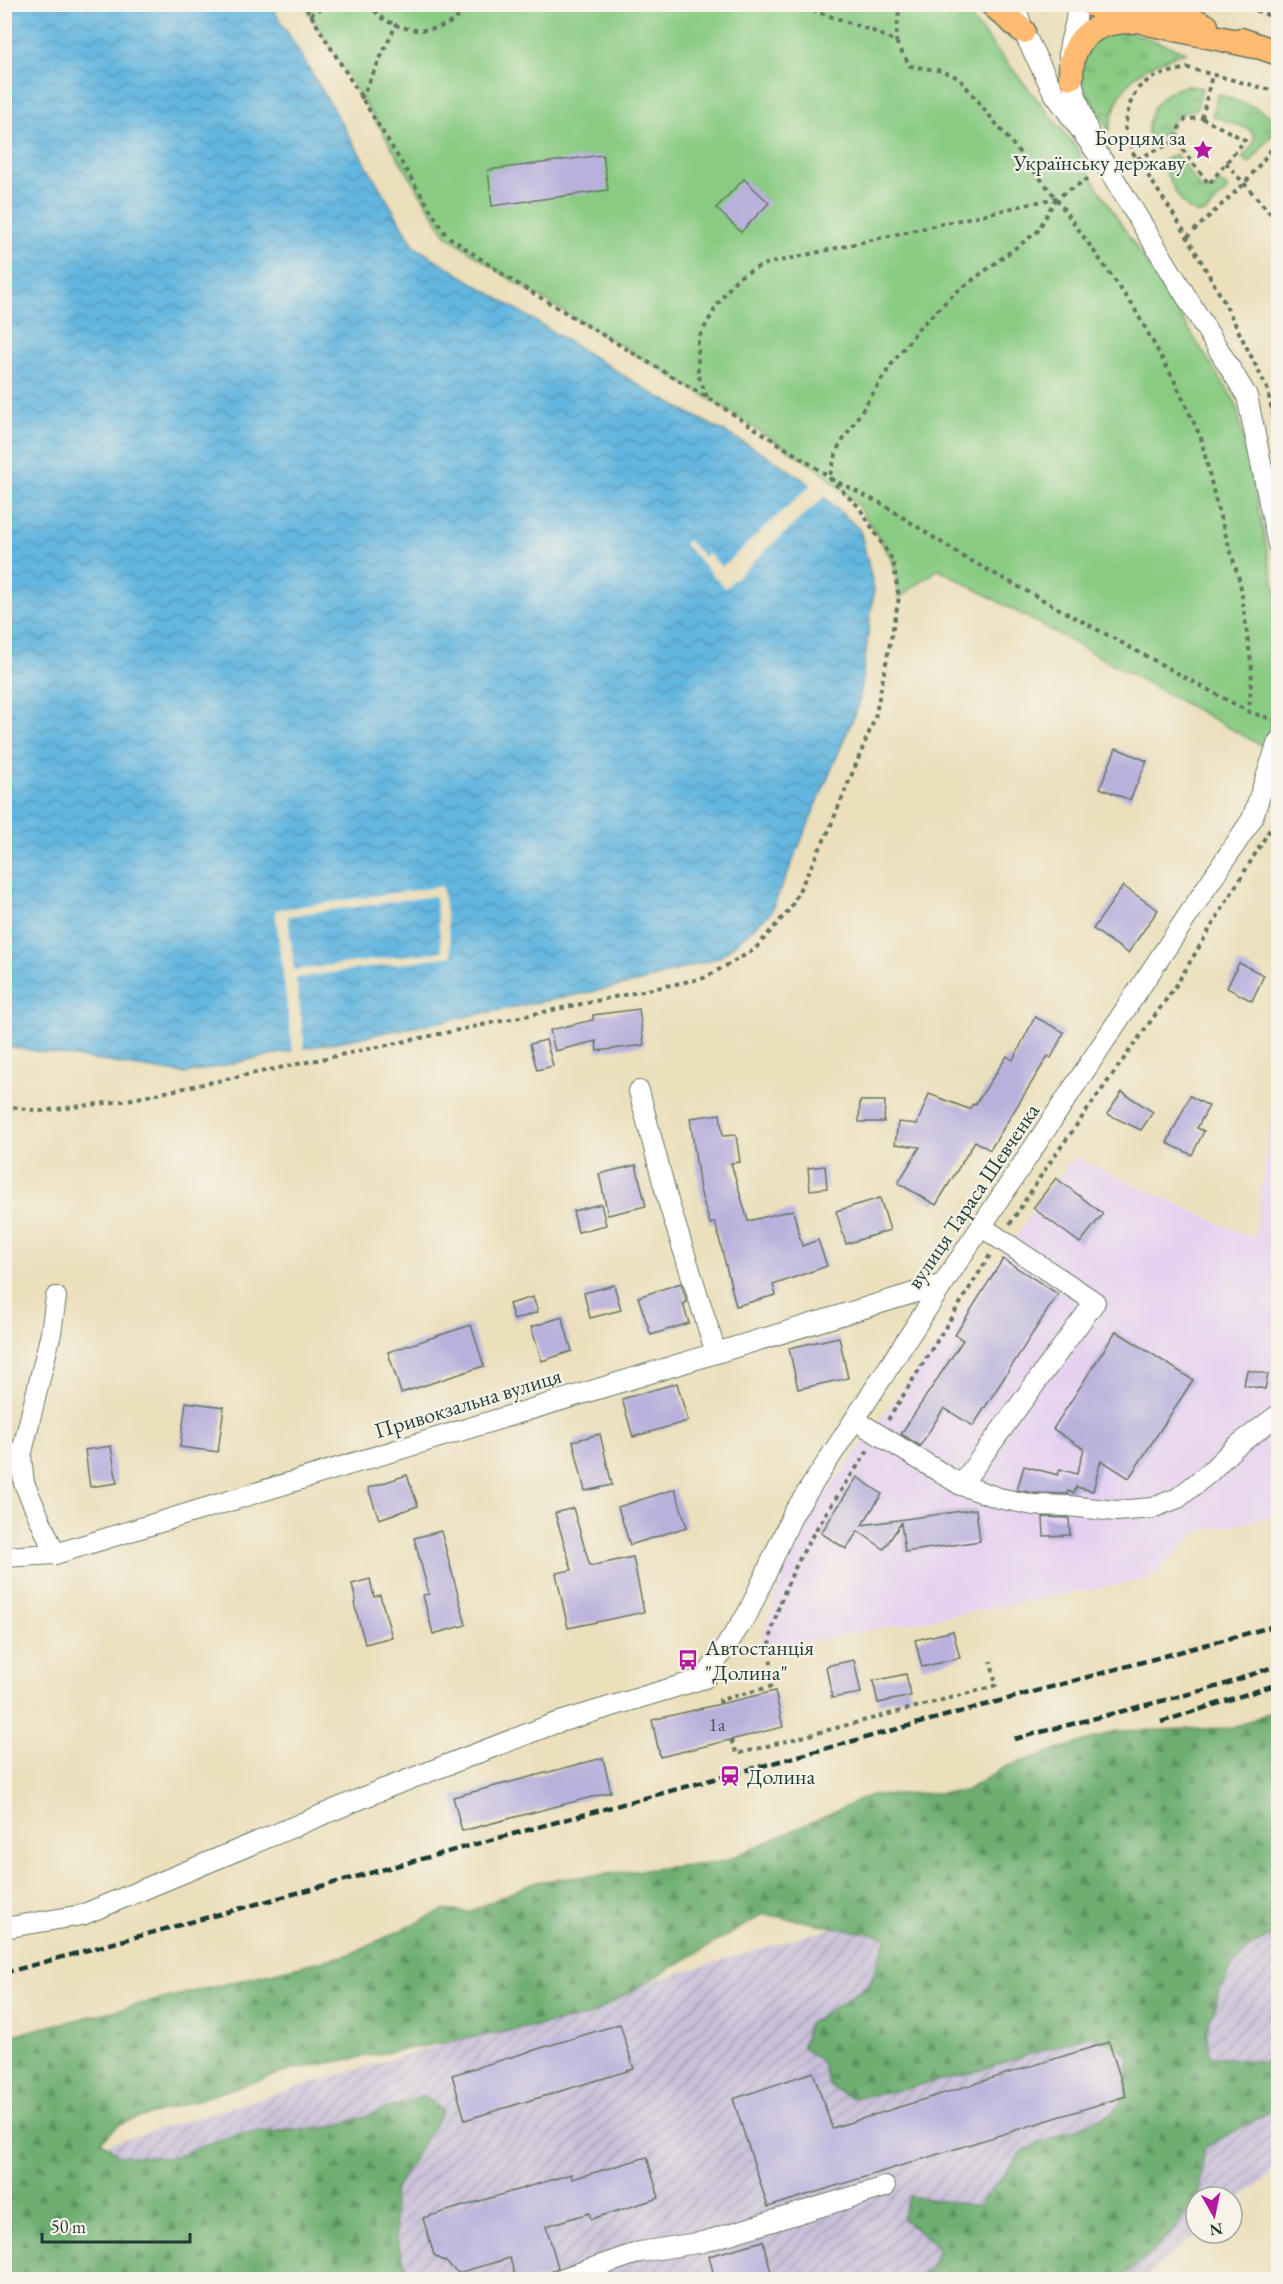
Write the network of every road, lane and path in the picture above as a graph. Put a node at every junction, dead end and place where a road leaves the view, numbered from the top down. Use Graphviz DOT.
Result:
graph roads {
  1 [pos="303,4"];
  2 [pos="329,4"];
  3 [pos="368,4"];
  4 [pos="470,4"];
  5 [pos="795,4"];
  6 [pos="896,4"];
  7 [pos="992,4"];
  8 [pos="1015,4"];
  9 [pos="1076,4"];
  10 [pos="1091,4"];
  11 [pos="1239,4"];
  12 [pos="1159,11"];
  13 [pos="310,15"];
  14 [pos="1278,19"];
  15 [pos="396,25"];
  16 [pos="1023,31"];
  17 [pos="896,42"];
  18 [pos="1255,46"];
  19 [pos="1278,53"];
  20 [pos="1212,75"];
  21 [pos="1071,77"];
  22 [pos="1278,92"];
  23 [pos="361,99"];
  24 [pos="1202,118"];
  25 [pos="1176,141"];
  26 [pos="1278,141"];
  27 [pos="1095,150"];
  28 [pos="1132,151"];
  29 [pos="1124,157"];
  30 [pos="1137,159"];
  31 [pos="1226,163"];
  32 [pos="1091,177"];
  33 [pos="1245,183"];
  34 [pos="1056,198"];
  35 [pos="1278,222"];
  36 [pos="1188,237"];
  37 [pos="708,398"];
  38 [pos="1278,437"];
  39 [pos="829,478"];
  40 [pos="1278,545"];
  41 [pos="1250,712"];
  42 [pos="1278,721"];
  43 [pos="1278,742"];
  44 [pos="1278,816"];
  45 [pos="639,1091"];
  46 [pos="4,1106"];
  47 [pos="982,1227"];
  48 [pos="1000,1239"];
  49 [pos="943,1284"];
  50 [pos="56,1297"];
  51 [pos="716,1353"];
  52 [pos="1278,1415"];
  53 [pos="855,1420"];
  54 [pos="879,1435"];
  55 [pos="961,1485"];
  56 [pos="55,1554"];
  57 [pos="4,1557"];
  58 [pos="991,1661"];
  59 [pos="721,1704"];
  60 [pos="731,1740"];
  61 [pos="4,1928"];
  62 [pos="885,2187"];
  63 [pos="558,2280"];
  1 -- 13 [label="path"];
  2 -- 13 [label="path"];
  3 -- 15 [label="path"];
  4 -- 15 [label="path"];
  5 -- 17 [label="path"];
  6 -- 17 [label="path"];
  7 -- 16 [label="main road"];
  8 -- 16 [label="street"];
  9 -- 21 [label="street"];
  10 -- 12 [label="main road"];
  11 -- 14 [label="path"];
  12 -- 18 [label="main road"];
  12 -- 18 [label="main road"];
  12 -- 21 [label="main road"];
  13 -- 23 [label="path"];
  15 -- 23 [label="path"];
  16 -- 27 [label="street"];
  17 -- 34 [label="path"];
  18 -- 19 [label="main road"];
  20 -- 22 [label="path"];
  20 -- 24 [label="path"];
  20 -- 28 [label="path"];
  21 -- 27 [label="street"];
  23 -- 37 [label="path"];
  24 -- 25 [label="path"];
  24 -- 31 [label="path"];
  25 -- 30 [label="path"];
  25 -- 31 [label="path"];
  26 -- 33 [label="path"];
  27 -- 40 [label="street"];
  28 -- 29 [label="path"];
  28 -- 30 [label="path"];
  30 -- 36 [label="path"];
  31 -- 33 [label="path"];
  32 -- 34 [label="path"];
  33 -- 35 [label="path"];
  33 -- 36 [label="path"];
  34 -- 37 [label="path"];
  34 -- 39 [label="path"];
  34 -- 41 [label="path"];
  36 -- 38 [label="path"];
  37 -- 39 [label="path"];
  39 -- 41 [label="path"];
  39 -- 46 [label="path"];
  41 -- 42 [label="path"];
  43 -- 47 [label="street, вулиця Тараса Шевченка"];
  44 -- 48 [label="path"];
  45 -- 51 [label="street"];
  47 -- 48 [label="street"];
  47 -- 49 [label="street, вулиця Тараса Шевченка"];
  48 -- 54 [label="path"];
  48 -- 55 [label="street"];
  49 -- 51 [label="street, Привокзальна вулиця"];
  49 -- 53 [label="street, вулиця Тараса Шевченка"];
  50 -- 56 [label="street"];
  51 -- 56 [label="street, Привокзальна вулиця"];
  52 -- 55 [label="street"];
  53 -- 54 [label="street"];
  53 -- 61 [label="street, вулиця Тараса Шевченка"];
  54 -- 55 [label="street"];
  54 -- 59 [label="path"];
  56 -- 57 [label="street, Привокзальна вулиця"];
  58 -- 60 [label="path"];
  62 -- 63 [label="street"];
}
